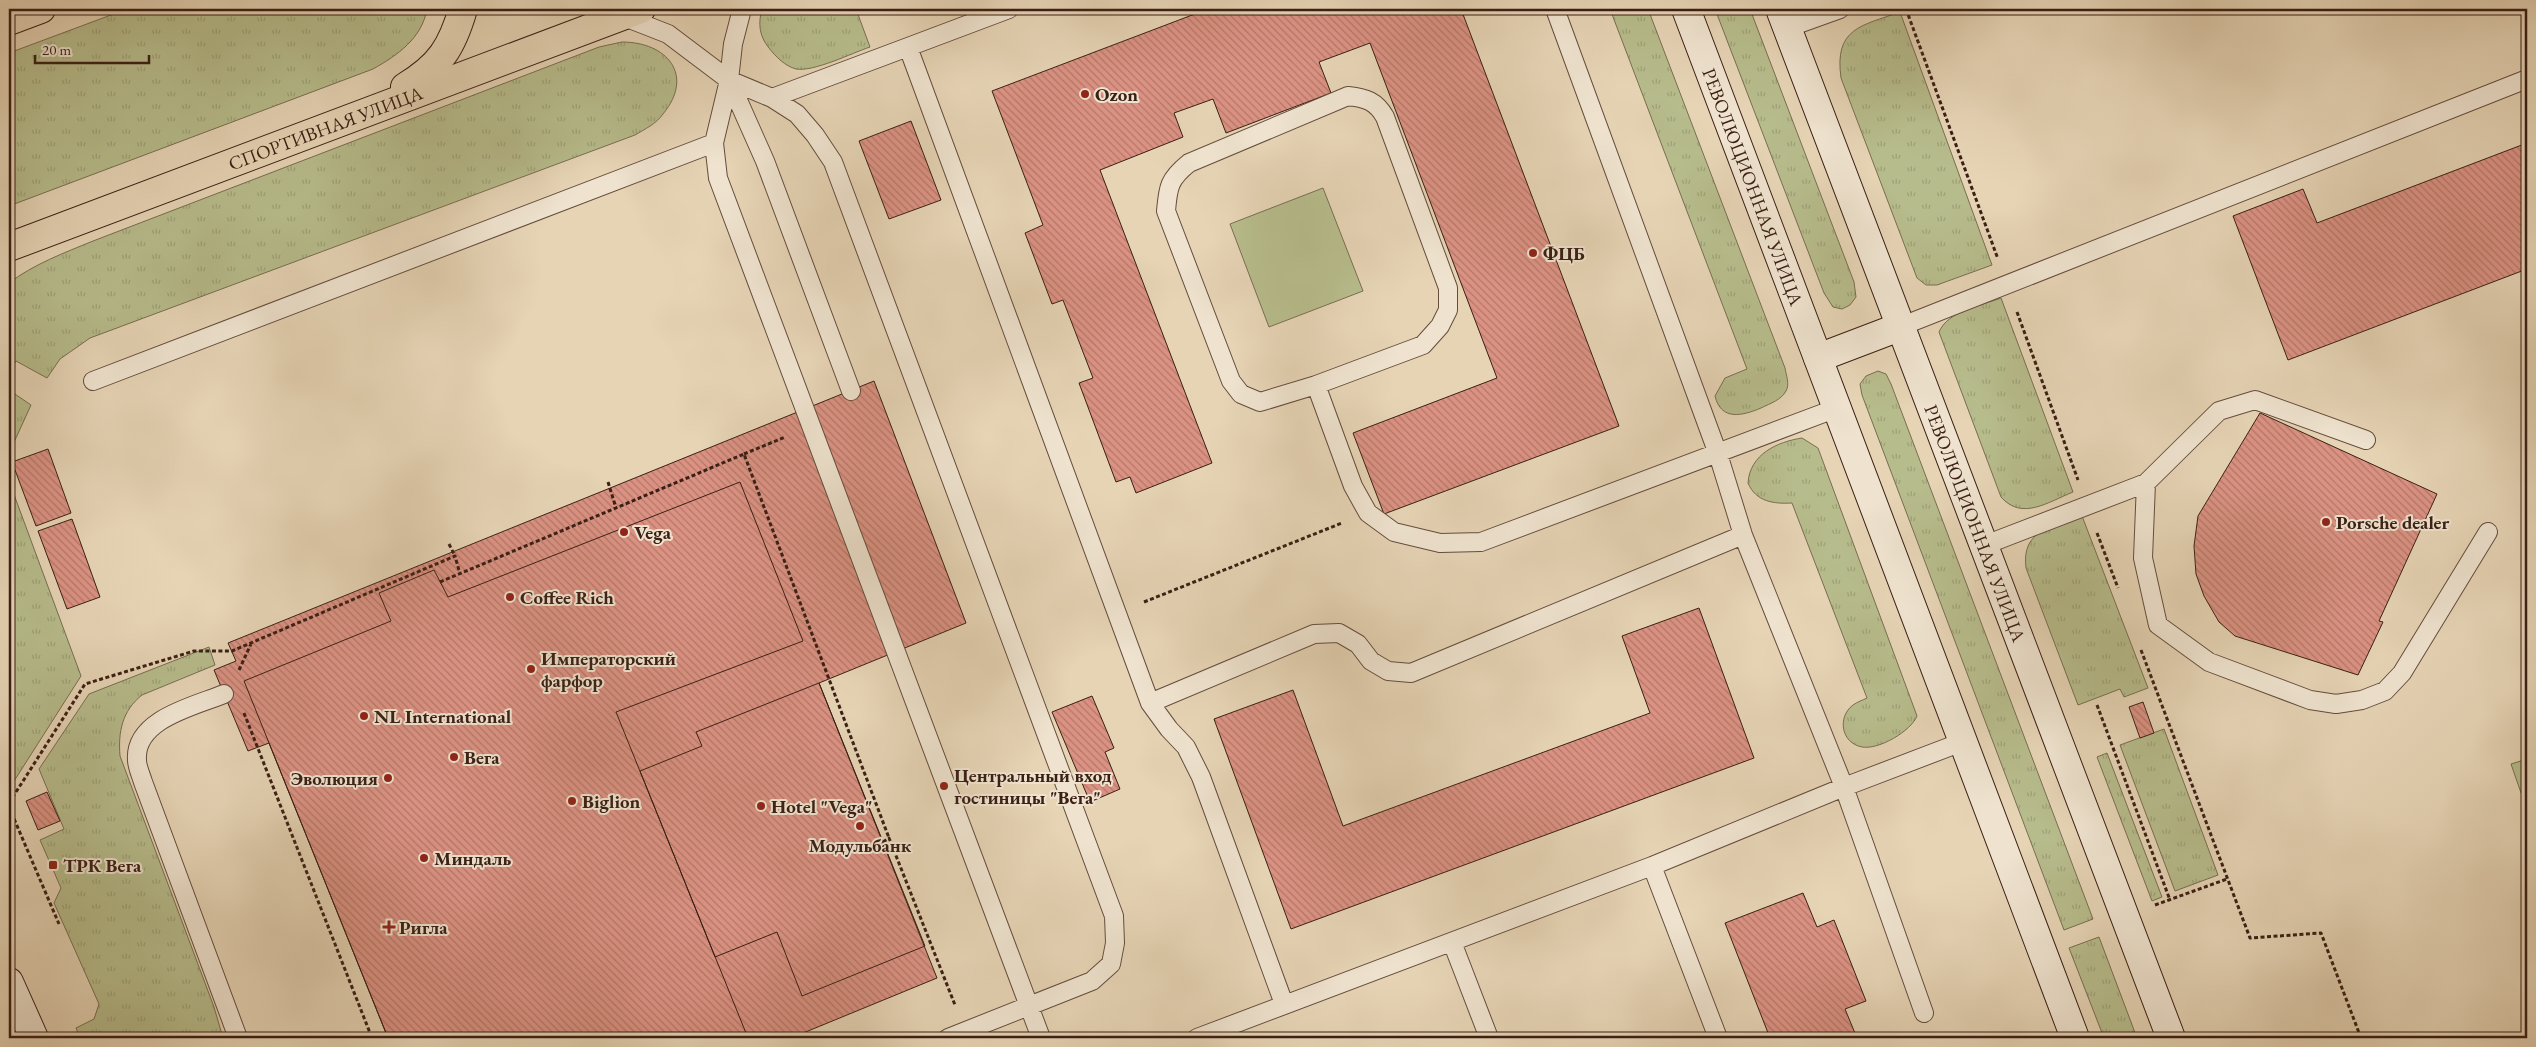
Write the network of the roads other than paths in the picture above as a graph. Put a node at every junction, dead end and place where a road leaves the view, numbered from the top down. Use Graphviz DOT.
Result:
graph roads {
  1 [pos="41,9"];
  2 [pos="463,9"];
  3 [pos="742,9"];
  4 [pos="1009,9"];
  5 [pos="1555,9"];
  6 [pos="1686,9"];
  7 [pos="1840,9"];
  8 [pos="631,12"];
  9 [pos="1784,18"];
  10 [pos="9,21"];
  11 [pos="908,47"];
  12 [pos="2527,79"];
  13 [pos="729,80"];
  14 [pos="772,98"];
  15 [pos="368,110"];
  16 [pos="714,143"];
  17 [pos="10,247"];
  18 [pos="1902,326"];
  19 [pos="1818,358"];
  20 [pos="93,381"];
  21 [pos="1316,386"];
  22 [pos="851,392"];
  23 [pos="1837,408"];
  24 [pos="2366,440"];
  25 [pos="1718,454"];
  26 [pos="2146,483"];
  27 [pos="2488,532"];
  28 [pos="1743,535"];
  29 [pos="1985,545"];
  30 [pos="224,694"];
  31 [pos="1150,703"];
  32 [pos="1962,742"];
  33 [pos="1844,787"];
  34 [pos="1652,866"];
  35 [pos="1452,942"];
  36 [pos="9,982"];
  37 [pos="1284,1004"];
  38 [pos="1028,1005"];
  39 [pos="1924,1014"];
  40 [pos="34,1038"];
  41 [pos="238,1038"];
  42 [pos="948,1038"];
  43 [pos="1041,1038"];
  44 [pos="1197,1038"];
  45 [pos="1488,1038"];
  46 [pos="1718,1038"];
  47 [pos="2074,1038"];
  48 [pos="2171,1038"];
  1 -- 10 [label="main road"];
  2 -- 15 [label="main road"];
  3 -- 13 [label="lane"];
  4 -- 11 [label="lane"];
  5 -- 25 [label="lane"];
  6 -- 19 [label="main road, РЕВОЛЮЦИОННАЯ УЛИЦА"];
  7 -- 9 [label="lane"];
  8 -- 13 [label="lane"];
  8 -- 15 [label="main road, СПОРТИВНАЯ УЛИЦА"];
  9 -- 18 [label="main road, РЕВОЛЮЦИОННАЯ УЛИЦА"];
  11 -- 14 [label="lane"];
  11 -- 31 [label="lane"];
  12 -- 18 [label="lane"];
  13 -- 14 [label="lane"];
  13 -- 16 [label="lane"];
  13 -- 22 [label="lane"];
  14 -- 38 [label="lane"];
  15 -- 17 [label="main road, СПОРТИВНАЯ УЛИЦА"];
  16 -- 20 [label="lane"];
  16 -- 38 [label="lane"];
  18 -- 19 [label="main road"];
  18 -- 29 [label="main road, РЕВОЛЮЦИОННАЯ УЛИЦА"];
  19 -- 23 [label="main road, РЕВОЛЮЦИОННАЯ УЛИЦА"];
  21 -- 21 [label="lane"];
  21 -- 25 [label="lane"];
  23 -- 25 [label="lane"];
  23 -- 32 [label="main road, РЕВОЛЮЦИОННАЯ УЛИЦА"];
  24 -- 26 [label="lane"];
  25 -- 28 [label="lane"];
  26 -- 27 [label="lane"];
  26 -- 29 [label="lane"];
  28 -- 31 [label="lane"];
  28 -- 33 [label="lane"];
  29 -- 48 [label="main road, РЕВОЛЮЦИОННАЯ УЛИЦА"];
  30 -- 41 [label="lane"];
  31 -- 37 [label="lane"];
  32 -- 33 [label="lane"];
  32 -- 47 [label="main road, РЕВОЛЮЦИОННАЯ УЛИЦА"];
  33 -- 34 [label="lane"];
  33 -- 39 [label="lane"];
  34 -- 35 [label="lane"];
  34 -- 46 [label="lane"];
  35 -- 37 [label="lane"];
  35 -- 45 [label="lane"];
  36 -- 40 [label="main road"];
  37 -- 44 [label="lane"];
  38 -- 42 [label="lane"];
  38 -- 43 [label="lane"];
}
